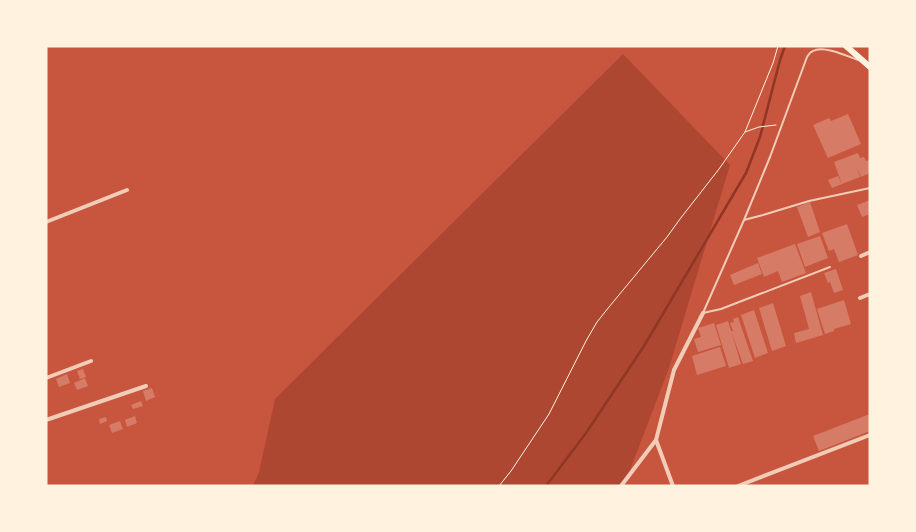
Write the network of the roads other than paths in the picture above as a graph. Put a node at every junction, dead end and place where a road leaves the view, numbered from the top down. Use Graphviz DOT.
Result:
graph roads {
  1 [pos="846,46"];
  2 [pos="863,61"];
  3 [pos="870,67"];
  4 [pos="870,188"];
  5 [pos="127,190"];
  6 [pos="744,220"];
  7 [pos="46,222"];
  8 [pos="870,252"];
  9 [pos="861,256"];
  10 [pos="830,267"];
  11 [pos="870,294"];
  12 [pos="860,298"];
  13 [pos="703,313"];
  14 [pos="91,362"];
  15 [pos="46,378"];
  16 [pos="146,386"];
  17 [pos="46,420"];
  18 [pos="870,435"];
  19 [pos="656,440"];
  20 [pos="622,486"];
  21 [pos="673,486"];
  22 [pos="738,486"];
  1 -- 2 [label="highway"];
  2 -- 3 [label="highway"];
  2 -- 6 [label="lane"];
  4 -- 6 [label="lane"];
  5 -- 7 [label="street"];
  6 -- 13 [label="lane"];
  8 -- 9 [label="street"];
  10 -- 13 [label="lane"];
  11 -- 12 [label="street"];
  13 -- 19 [label="street"];
  14 -- 15 [label="street"];
  16 -- 17 [label="street"];
  18 -- 22 [label="street"];
  19 -- 20 [label="street"];
  19 -- 21 [label="street"];
}
